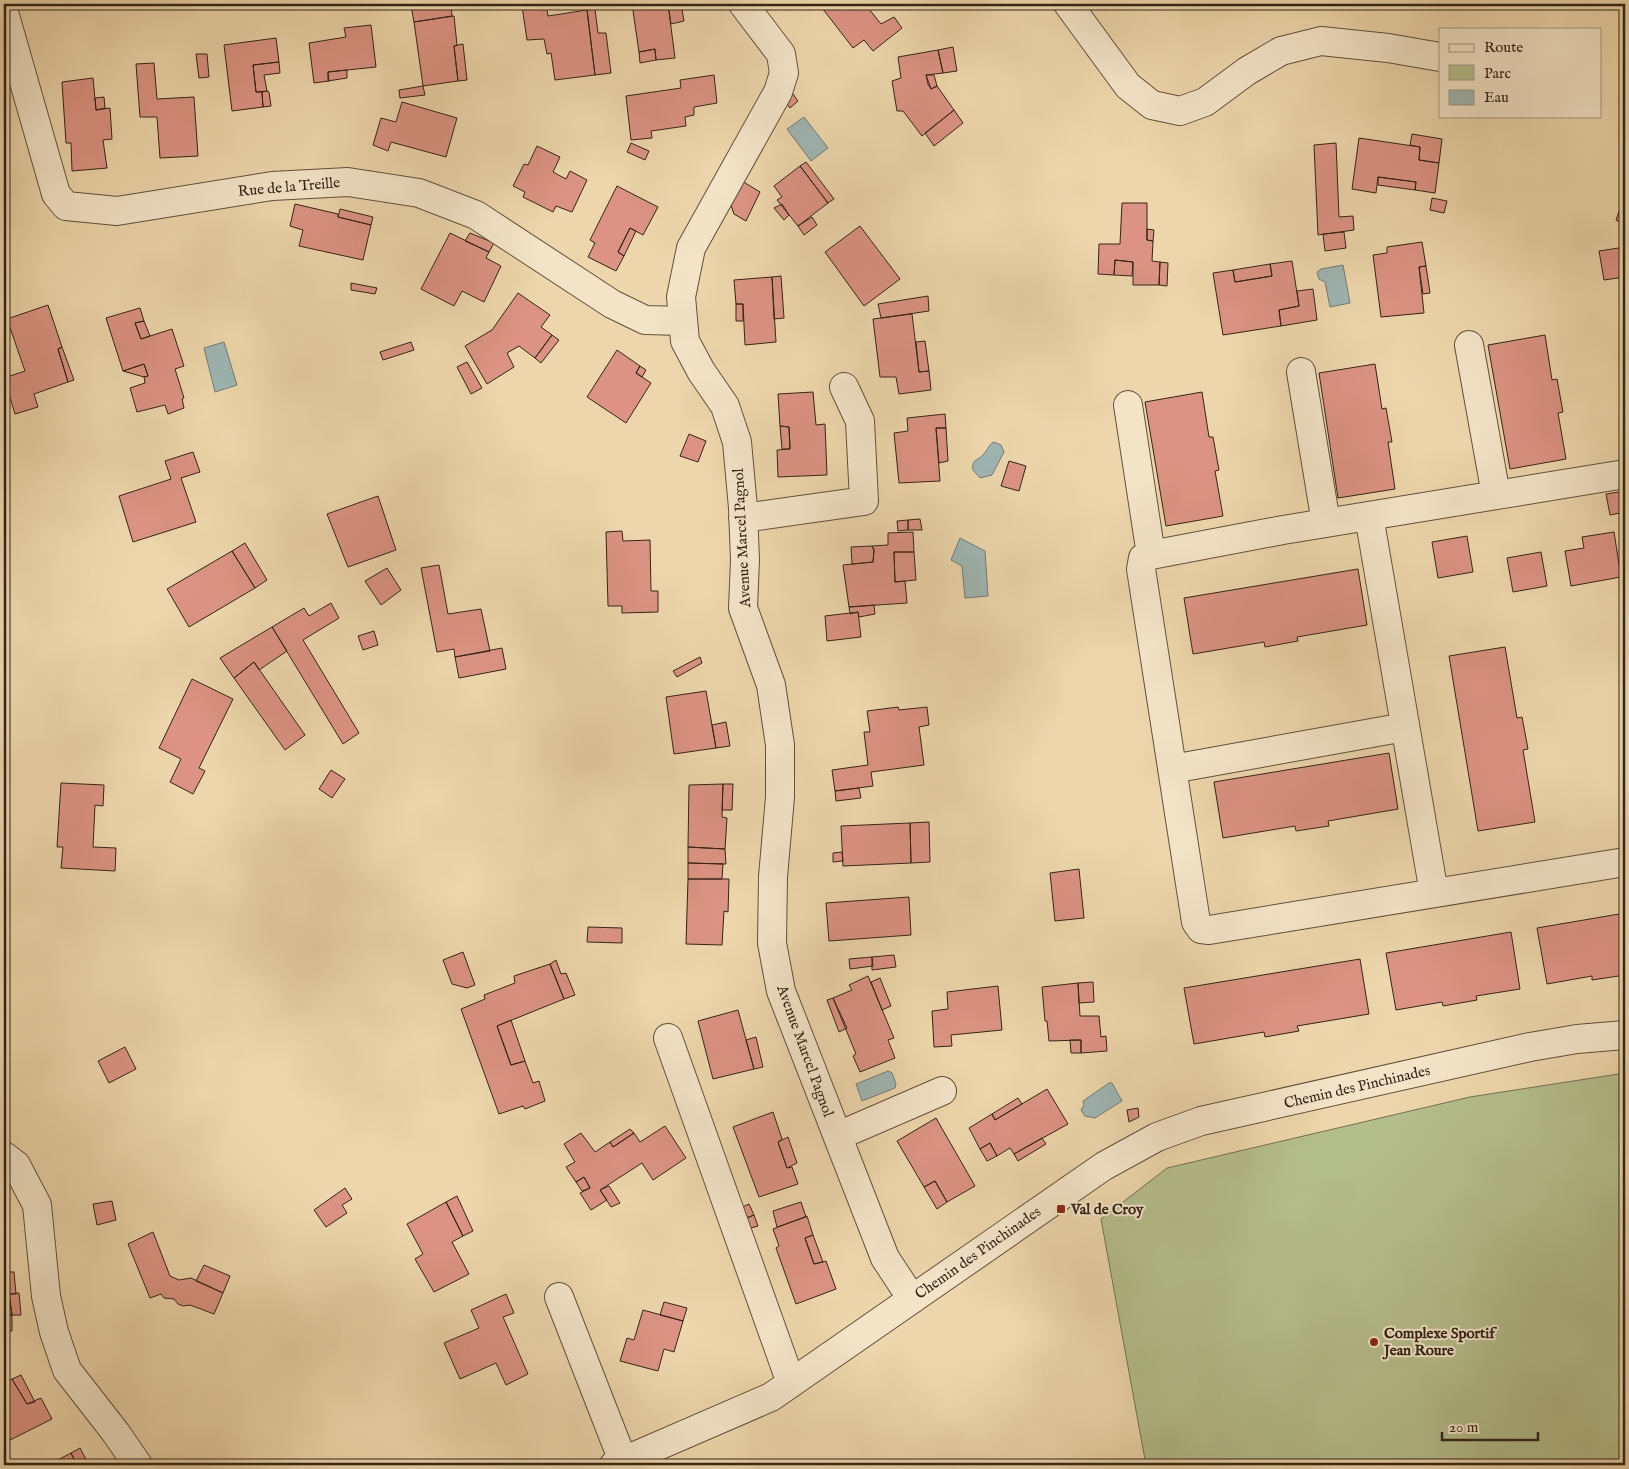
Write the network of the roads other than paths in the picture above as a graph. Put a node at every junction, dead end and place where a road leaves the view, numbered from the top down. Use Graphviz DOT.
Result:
graph roads {
  1 [pos="744,4"];
  2 [pos="1068,4"];
  3 [pos="4,12"];
  4 [pos="1439,57"];
  5 [pos="683,321"];
  6 [pos="1469,345"];
  7 [pos="1301,372"];
  8 [pos="844,387"];
  9 [pos="1128,405"];
  10 [pos="1625,474"];
  11 [pos="1496,495"];
  12 [pos="1369,516"];
  13 [pos="743,518"];
  14 [pos="1326,523"];
  15 [pos="1151,555"];
  16 [pos="1406,727"];
  17 [pos="1172,769"];
  18 [pos="1625,862"];
  19 [pos="1434,893"];
  20 [pos="1625,1035"];
  21 [pos="668,1038"];
  22 [pos="942,1091"];
  23 [pos="838,1136"];
  24 [pos="4,1156"];
  25 [pos="559,1297"];
  26 [pos="912,1298"];
  27 [pos="791,1383"];
  28 [pos="618,1463"];
  29 [pos="138,1465"];
  1 -- 5 [label="street, Avenue Marcel Pagnol"];
  2 -- 4 [label="street"];
  3 -- 5 [label="street, Rue de la Treille"];
  5 -- 13 [label="street, Avenue Marcel Pagnol"];
  6 -- 11 [label="street"];
  7 -- 14 [label="street"];
  8 -- 13 [label="street"];
  9 -- 15 [label="street"];
  10 -- 11 [label="street"];
  11 -- 12 [label="street"];
  12 -- 14 [label="street"];
  12 -- 16 [label="street"];
  13 -- 23 [label="street, Avenue Marcel Pagnol"];
  14 -- 15 [label="street"];
  15 -- 17 [label="street"];
  16 -- 17 [label="street"];
  16 -- 19 [label="street"];
  17 -- 19 [label="street"];
  18 -- 19 [label="street"];
  20 -- 26 [label="street, Chemin des Pinchinades"];
  21 -- 27 [label="street"];
  22 -- 23 [label="street"];
  23 -- 26 [label="street, Avenue Marcel Pagnol"];
  24 -- 29 [label="street"];
  25 -- 28 [label="street"];
  26 -- 27 [label="street, Chemin des Pinchinades"];
  27 -- 28 [label="street, Chemin des Pinchinades"];
}
